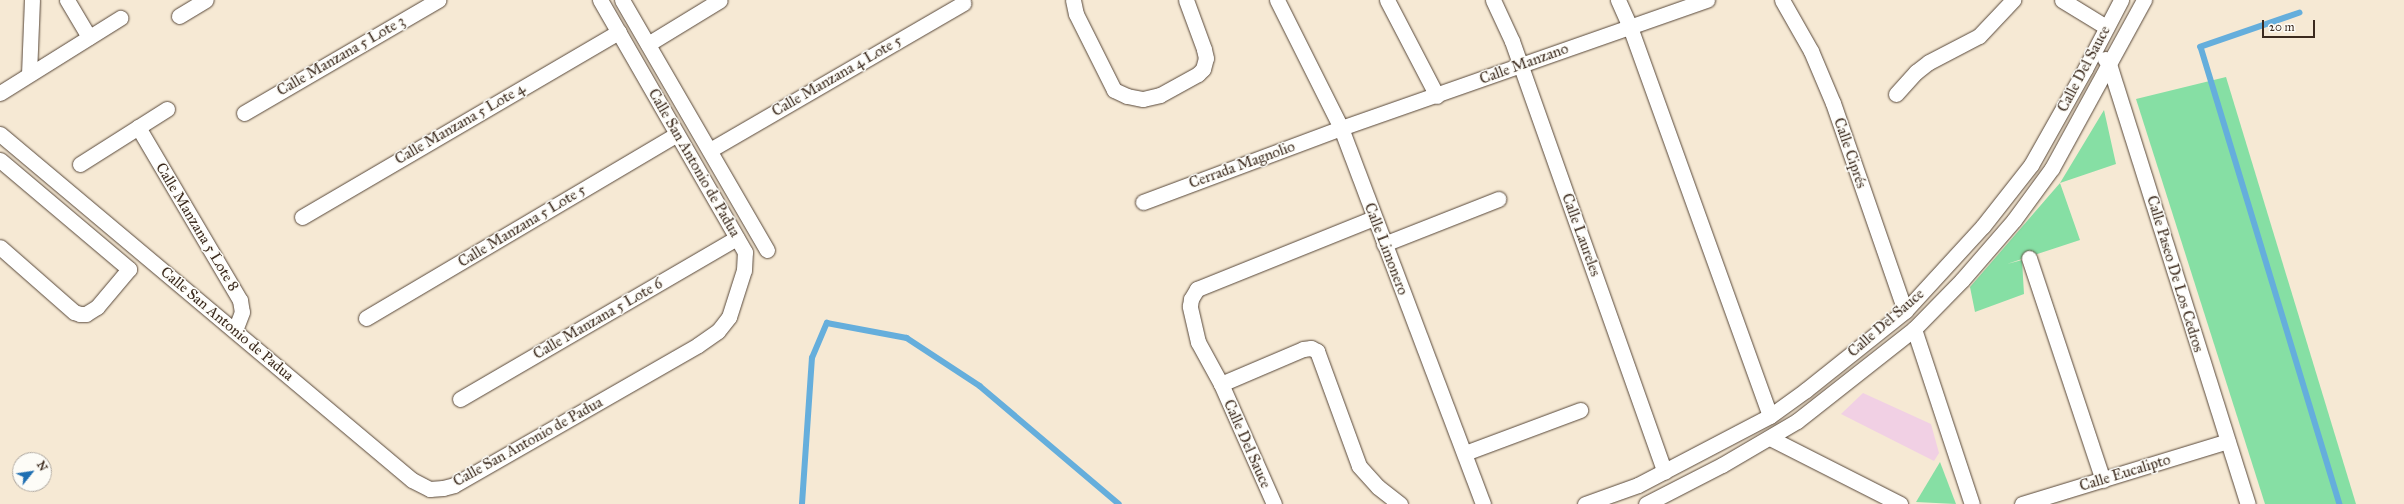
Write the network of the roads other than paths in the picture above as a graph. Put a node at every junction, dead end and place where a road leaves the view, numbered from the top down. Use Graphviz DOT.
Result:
graph roads {
  1 [pos="32,0"];
  2 [pos="67,0"];
  3 [pos="206,0"];
  4 [pos="438,0"];
  5 [pos="600,0"];
  6 [pos="622,0"];
  7 [pos="720,0"];
  8 [pos="1073,0"];
  9 [pos="1186,0"];
  10 [pos="1277,0"];
  11 [pos="1387,0"];
  12 [pos="1492,0"];
  13 [pos="1618,0"];
  14 [pos="1707,0"];
  15 [pos="1782,0"];
  16 [pos="2013,0"];
  17 [pos="2062,0"];
  18 [pos="2120,0"];
  19 [pos="2144,0"];
  20 [pos="964,3"];
  21 [pos="179,16"];
  22 [pos="120,18"];
  23 [pos="2106,26"];
  24 [pos="1630,27"];
  25 [pos="619,32"];
  26 [pos="89,37"];
  27 [pos="648,44"];
  28 [pos="2097,46"];
  29 [pos="2109,64"];
  30 [pos="1520,65"];
  31 [pos="29,74"];
  32 [pos="0,93"];
  33 [pos="1896,94"];
  34 [pos="1437,96"];
  35 [pos="167,109"];
  36 [pos="244,113"];
  37 [pos="138,127"];
  38 [pos="1340,128"];
  39 [pos="0,134"];
  40 [pos="677,134"];
  41 [pos="710,150"];
  42 [pos="0,160"];
  43 [pos="80,164"];
  44 [pos="1498,199"];
  45 [pos="1143,202"];
  46 [pos="302,217"];
  47 [pos="1374,218"];
  48 [pos="737,238"];
  49 [pos="1384,244"];
  50 [pos="0,247"];
  51 [pos="767,250"];
  52 [pos="2029,258"];
  53 [pos="1905,311"];
  54 [pos="366,318"];
  55 [pos="1914,328"];
  56 [pos="235,330"];
  57 [pos="1221,384"];
  58 [pos="460,399"];
  59 [pos="1580,410"];
  60 [pos="1770,416"];
  61 [pos="1770,438"];
  62 [pos="2228,441"];
  63 [pos="1465,452"];
  64 [pos="1665,472"];
  65 [pos="2103,480"];
  66 [pos="1274,504"];
  67 [pos="1400,504"];
  68 [pos="1483,504"];
  69 [pos="1585,504"];
  70 [pos="1646,504"];
  71 [pos="1900,504"];
  72 [pos="1972,504"];
  73 [pos="2022,504"];
  74 [pos="2248,504"];
  1 -- 31 [label="street"];
  2 -- 26 [label="street"];
  3 -- 21 [label="street"];
  4 -- 36 [label="street, Calle Manzana 5 Lote 3"];
  5 -- 25 [label="street, Calle San Antonio de Padua"];
  6 -- 27 [label="street, Calle San Antonio de Padua"];
  7 -- 27 [label="street"];
  8 -- 9 [label="street"];
  10 -- 38 [label="street, Calle Limonero"];
  11 -- 34 [label="street"];
  12 -- 30 [label="street, Calle Laureles"];
  13 -- 24 [label="street"];
  14 -- 24 [label="street, Calle Manzano"];
  15 -- 53 [label="street, Calle Ciprés"];
  16 -- 33 [label="street"];
  17 -- 23 [label="street"];
  18 -- 23 [label="street, Calle Del Sauce"];
  19 -- 29 [label="street, Calle Del Sauce"];
  20 -- 41 [label="street, Calle Manzana 4 Lote 5"];
  22 -- 26 [label="street"];
  23 -- 28 [label="street, Calle Del Sauce"];
  24 -- 30 [label="street, Calle Manzano"];
  24 -- 60 [label="street"];
  25 -- 40 [label="street, Calle San Antonio de Padua"];
  25 -- 46 [label="street, Calle Manzana 5 Lote 4"];
  26 -- 31 [label="street"];
  27 -- 41 [label="street, Calle San Antonio de Padua"];
  28 -- 29 [label="street, Calle Paseo De Los Cedros"];
  28 -- 53 [label="street, Calle Del Sauce"];
  29 -- 55 [label="street, Calle Del Sauce"];
  29 -- 62 [label="street, Calle Paseo De Los Cedros"];
  30 -- 34 [label="street, Calle Manzano"];
  30 -- 64 [label="street, Calle Laureles"];
  31 -- 32 [label="street"];
  34 -- 38 [label="street, Calle Manzano"];
  35 -- 37 [label="street"];
  37 -- 43 [label="street"];
  37 -- 56 [label="street, Calle Manzana 5 Lote 8"];
  38 -- 45 [label="street, Cerrada Magnolio"];
  38 -- 47 [label="street, Calle Limonero"];
  39 -- 56 [label="street, Calle San Antonio de Padua"];
  40 -- 48 [label="street, Calle San Antonio de Padua"];
  40 -- 54 [label="street, Calle Manzana 5 Lote 5"];
  41 -- 51 [label="street, Calle San Antonio de Padua"];
  42 -- 50 [label="street"];
  44 -- 49 [label="street"];
  47 -- 49 [label="street, Calle Limonero"];
  47 -- 57 [label="street, Calle Del Sauce"];
  48 -- 56 [label="street, Calle San Antonio de Padua"];
  48 -- 58 [label="street, Calle Manzana 5 Lote 6"];
  49 -- 63 [label="street, Calle Limonero"];
  52 -- 65 [label="street"];
  53 -- 60 [label="street, Calle Del Sauce"];
  55 -- 61 [label="street, Calle Del Sauce"];
  55 -- 72 [label="street"];
  57 -- 66 [label="street, Calle Del Sauce"];
  57 -- 67 [label="street"];
  59 -- 63 [label="street"];
  60 -- 64 [label="street, Calle Del Sauce"];
  61 -- 70 [label="street, Calle Del Sauce"];
  61 -- 71 [label="street"];
  62 -- 65 [label="street, Calle Eucalipto"];
  62 -- 74 [label="street, Calle Paseo De Los Cedros"];
  63 -- 68 [label="street, Calle Limonero"];
  64 -- 69 [label="street, Calle Del Sauce"];
  65 -- 73 [label="street, Calle Eucalipto"];
}
